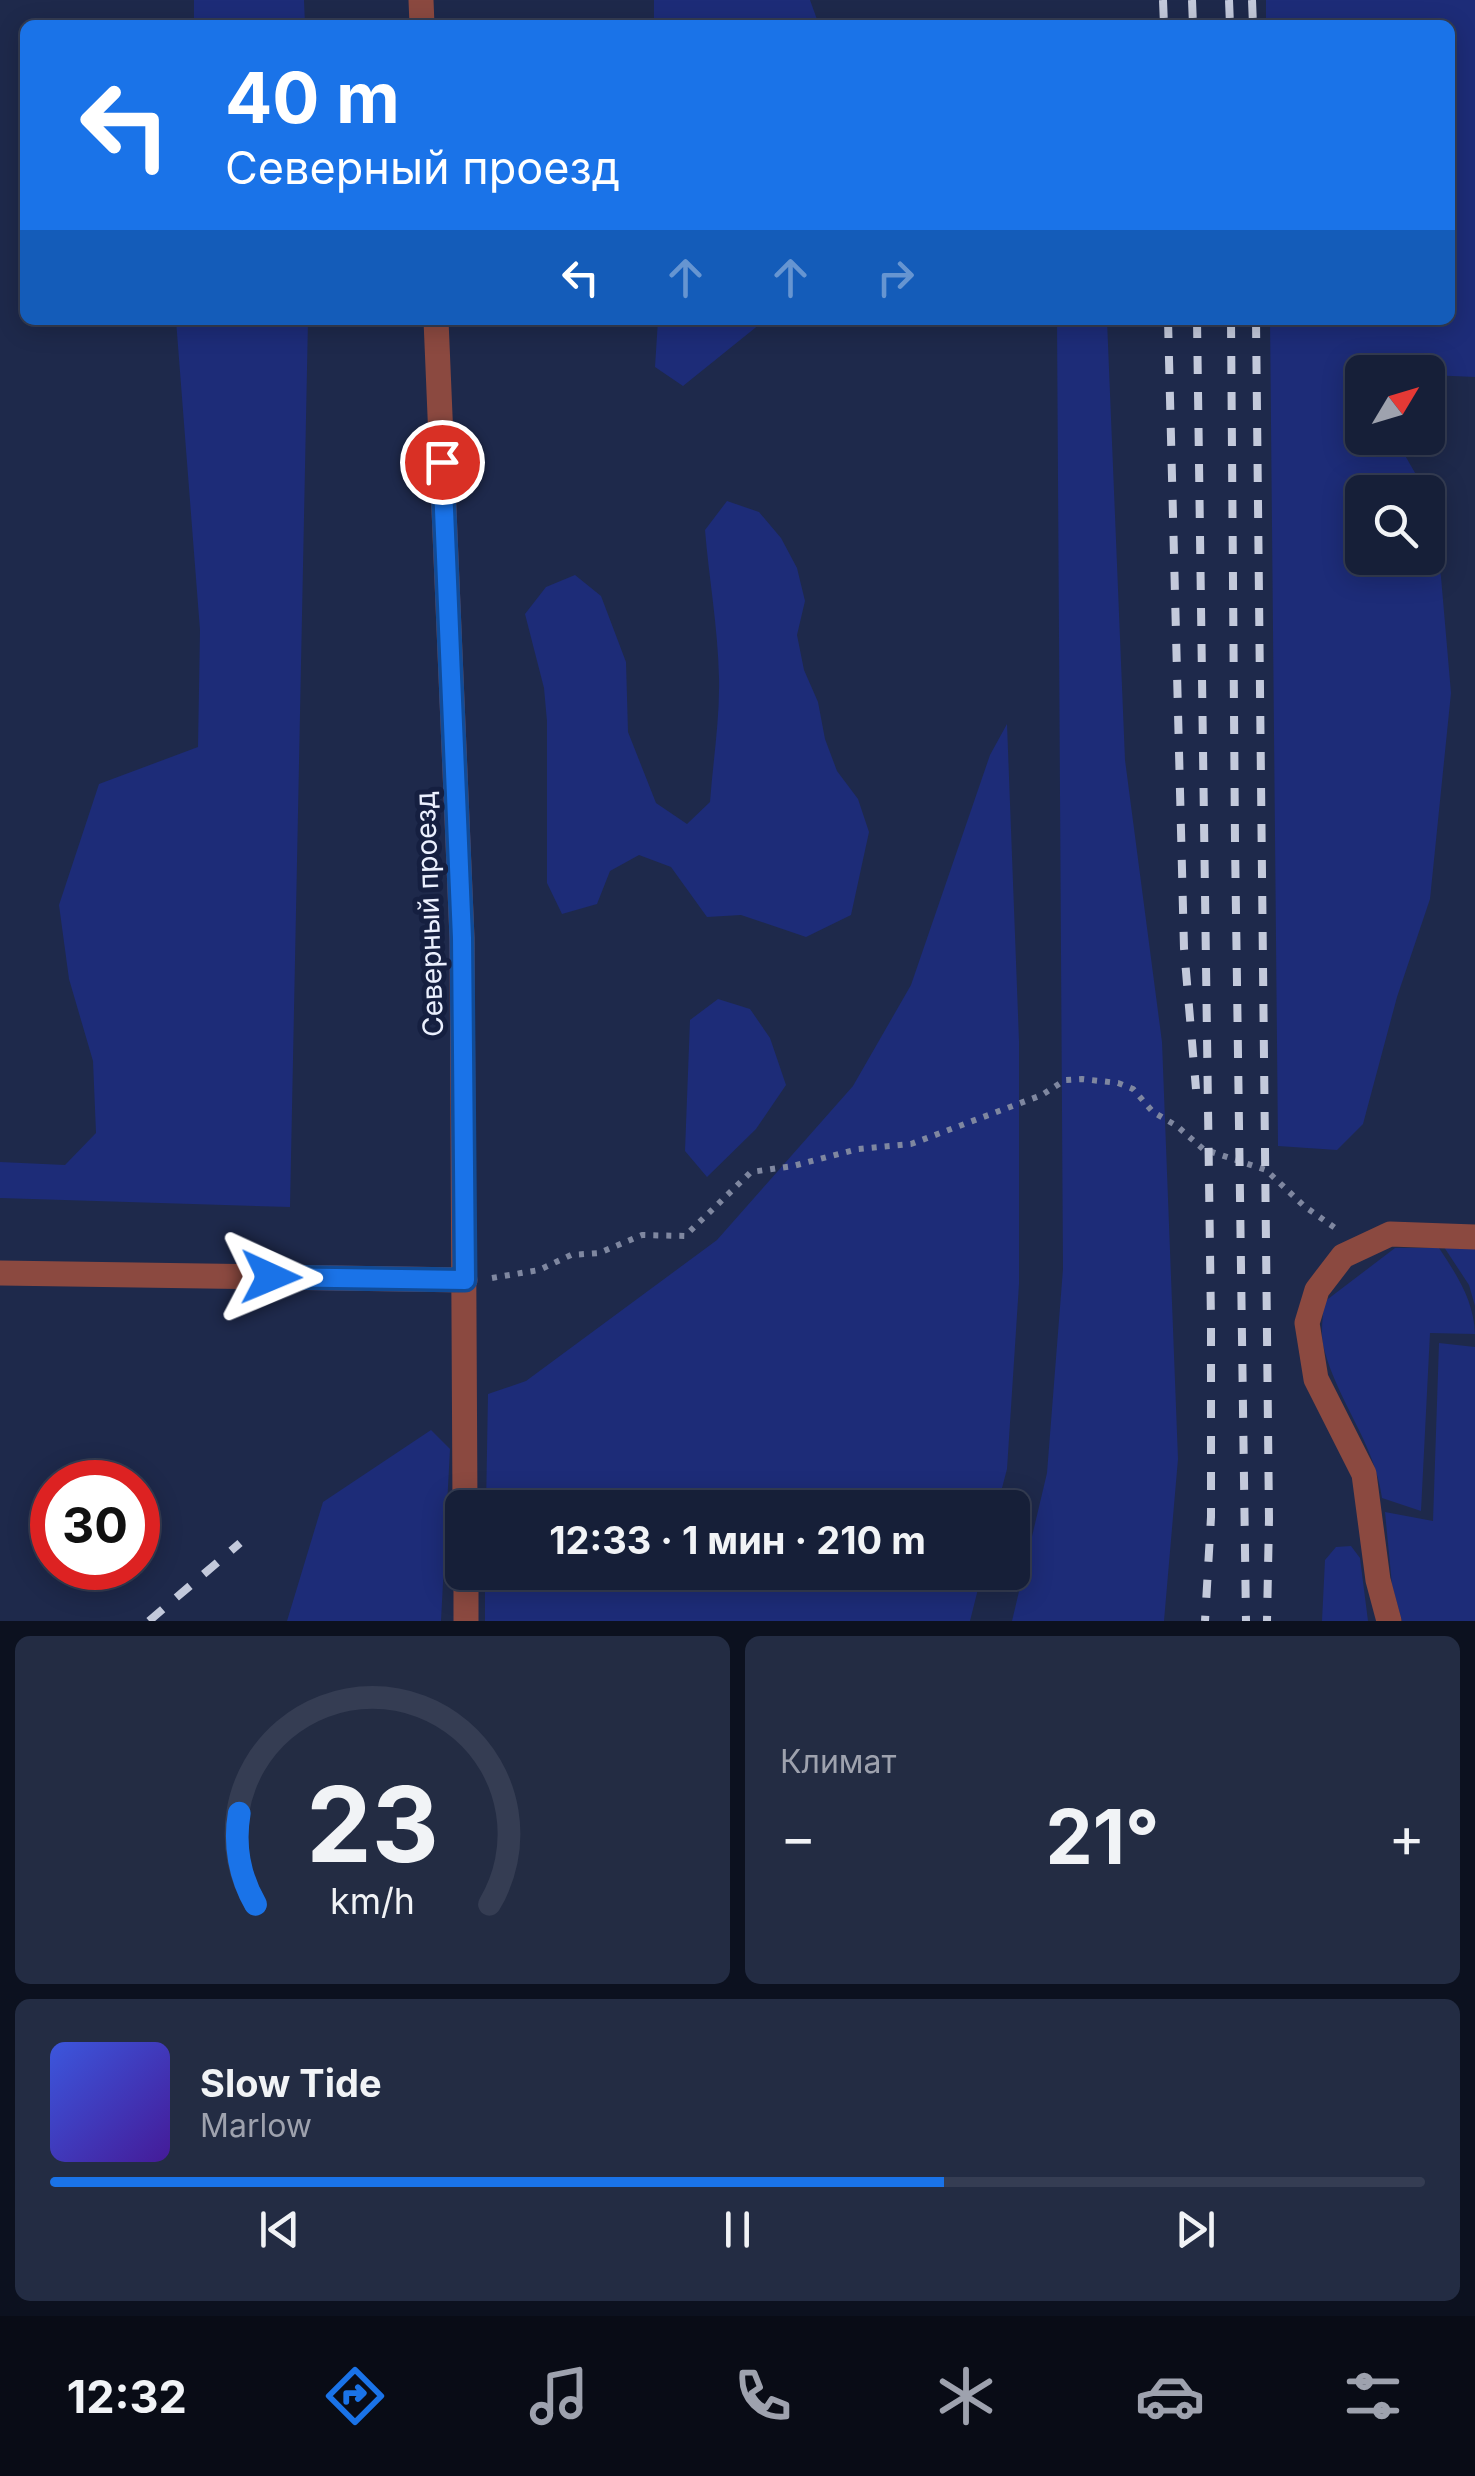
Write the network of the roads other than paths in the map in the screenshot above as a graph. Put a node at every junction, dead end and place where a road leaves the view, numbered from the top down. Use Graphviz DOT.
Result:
graph roads {
  1 [pos="436,325"];
  2 [pos="1475,1236"];
  3 [pos="0,1272"];
  4 [pos="465,1280"];
  5 [pos="466,1490"];
  6 [pos="466,1590"];
  7 [pos="466,1621"];
  8 [pos="1389,1621"];
  1 -- 4 [label="street, Северный проезд"];
  2 -- 8 [label="street"];
  3 -- 4 [label="street"];
  4 -- 5 [label="street, Северный проезд"];
  6 -- 7 [label="street"];
}
